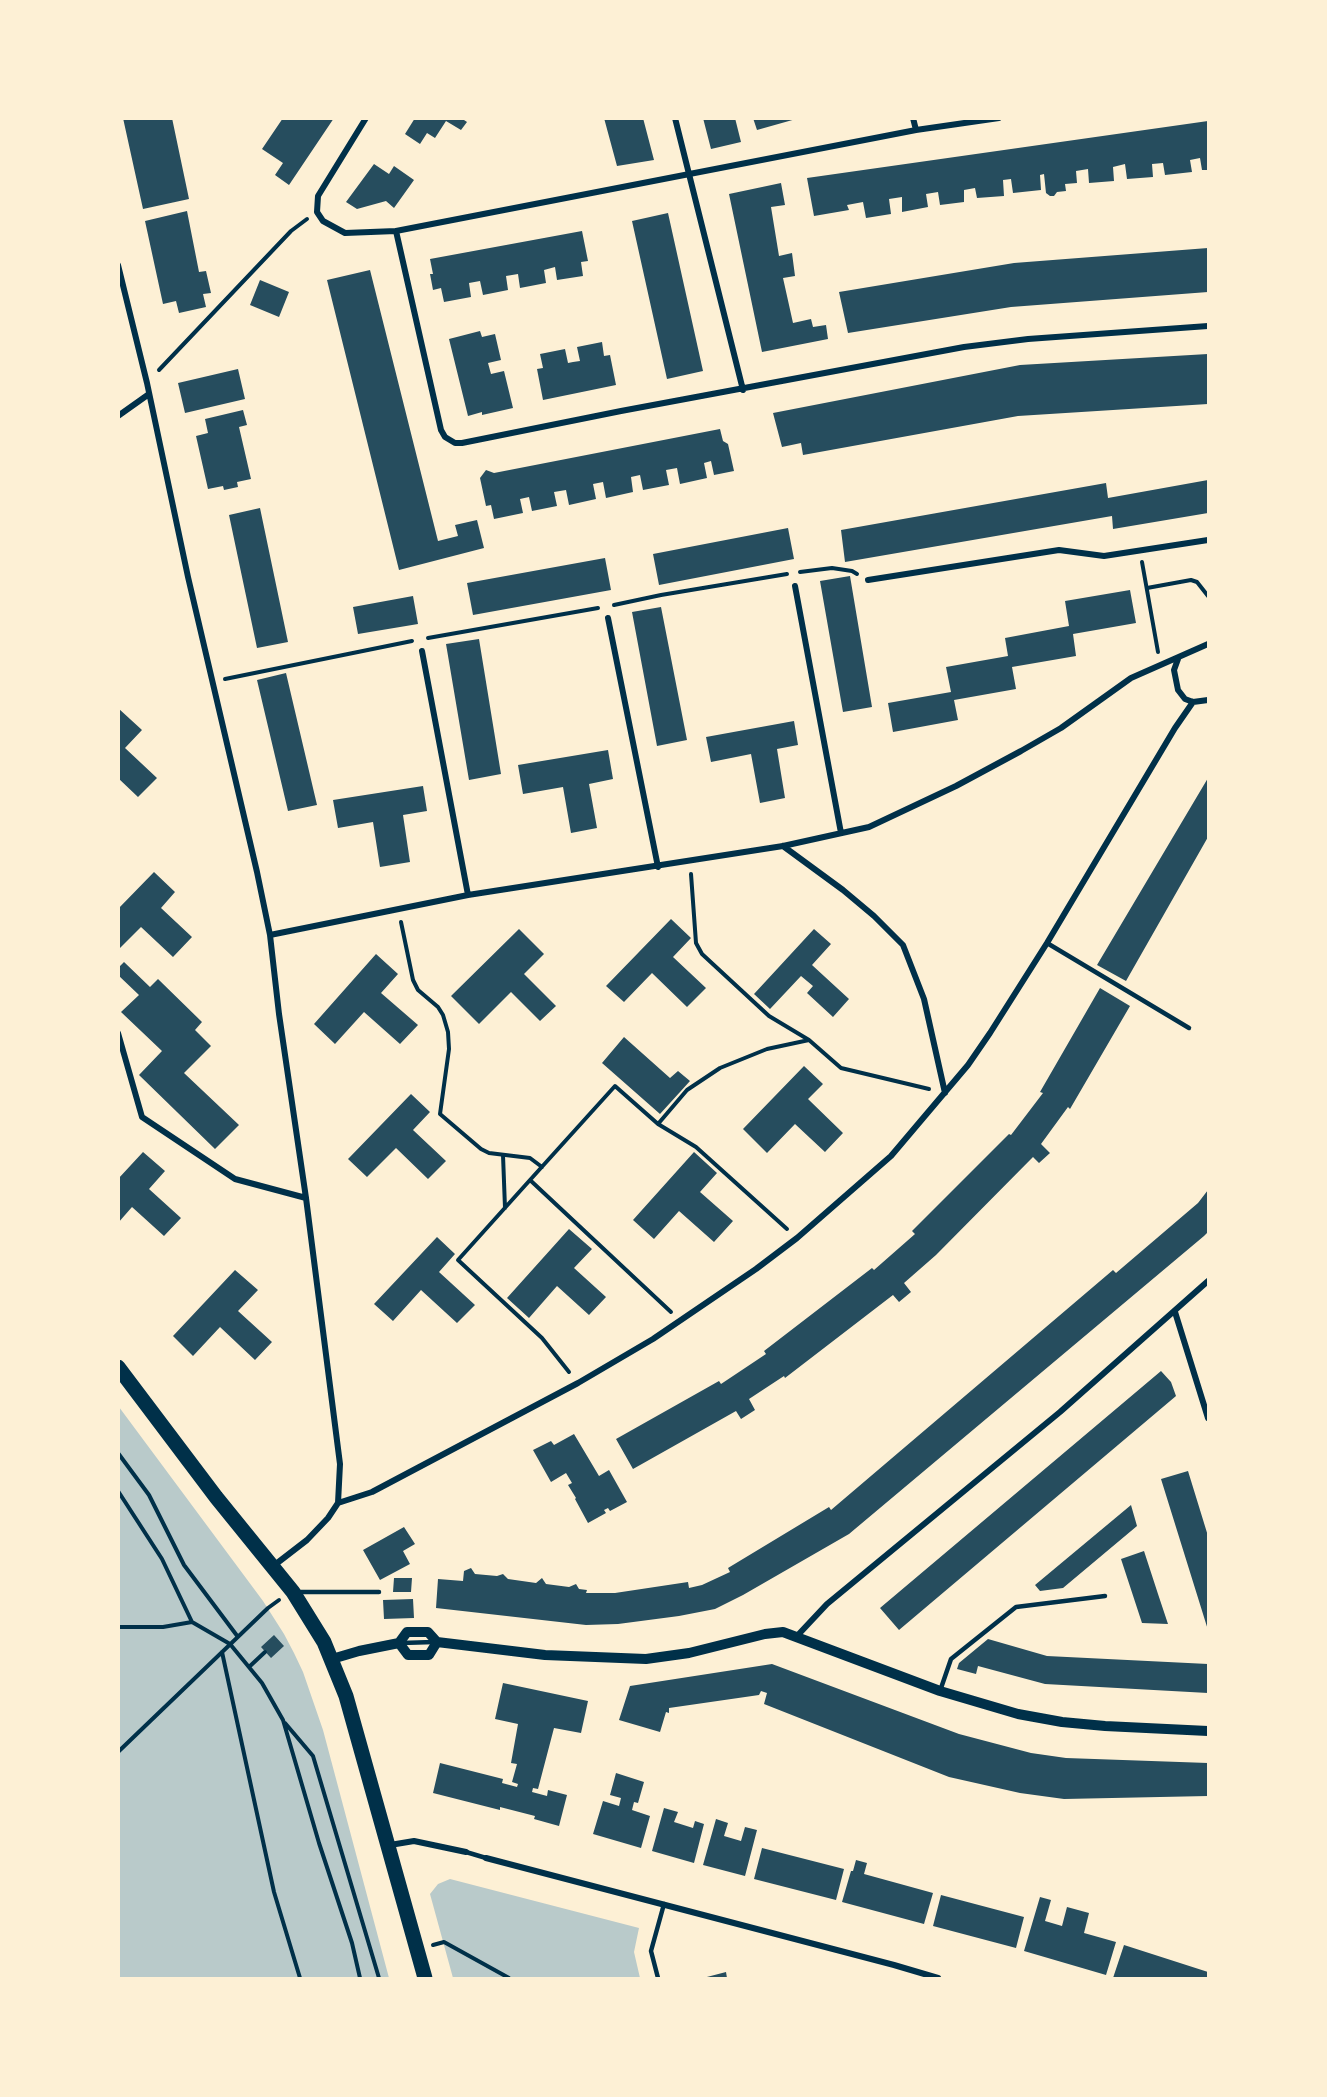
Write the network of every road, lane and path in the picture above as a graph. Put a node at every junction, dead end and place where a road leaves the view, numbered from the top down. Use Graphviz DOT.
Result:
graph roads {
  1 [pos="366,118"];
  2 [pos="675,118"];
  3 [pos="913,118"];
  4 [pos="999,118"];
  5 [pos="916,130"];
  6 [pos="691,174"];
  7 [pos="317,212"];
  8 [pos="396,231"];
  9 [pos="118,265"];
  10 [pos="1209,326"];
  11 [pos="147,383"];
  12 [pos="743,390"];
  13 [pos="149,394"];
  14 [pos="118,416"];
  15 [pos="1209,540"];
  16 [pos="1140,550"];
  17 [pos="868,580"];
  18 [pos="795,586"];
  19 [pos="1147,588"];
  20 [pos="1209,596"];
  21 [pos="608,618"];
  22 [pos="1209,644"];
  23 [pos="422,651"];
  24 [pos="1178,659"];
  25 [pos="1161,665"];
  26 [pos="213,682"];
  27 [pos="1209,700"];
  28 [pos="1193,702"];
  29 [pos="840,833"];
  30 [pos="783,846"];
  31 [pos="690,861"];
  32 [pos="658,867"];
  33 [pos="468,896"];
  34 [pos="399,909"];
  35 [pos="270,935"];
  36 [pos="1047,943"];
  37 [pos="1189,1028"];
  38 [pos="118,1032"];
  39 [pos="809,1040"];
  40 [pos="945,1093"];
  41 [pos="658,1124"];
  42 [pos="503,1155"];
  43 [pos="542,1167"];
  44 [pos="530,1180"];
  45 [pos="306,1198"];
  46 [pos="505,1208"];
  47 [pos="796,1238"];
  48 [pos="1209,1281"];
  49 [pos="1175,1312"];
  50 [pos="680,1321"];
  51 [pos="118,1366"];
  52 [pos="578,1383"];
  53 [pos="1209,1418"];
  54 [pos="118,1453"];
  55 [pos="118,1491"];
  56 [pos="338,1503"];
  57 [pos="272,1567"];
  58 [pos="293,1592"];
  59 [pos="380,1592"];
  60 [pos="1105,1596"];
  61 [pos="273,1604"];
  62 [pos="192,1622"];
  63 [pos="118,1627"];
  64 [pos="797,1636"];
  65 [pos="238,1637"];
  66 [pos="437,1642"];
  67 [pos="399,1643"];
  68 [pos="230,1644"];
  69 [pos="222,1652"];
  70 [pos="265,1652"];
  71 [pos="332,1659"];
  72 [pos="249,1667"];
  73 [pos="940,1691"];
  74 [pos="283,1720"];
  75 [pos="1209,1731"];
  76 [pos="118,1752"];
  77 [pos="388,1845"];
  78 [pos="465,1852"];
  79 [pos="486,1858"];
  80 [pos="664,1904"];
  81 [pos="418,1949"];
  82 [pos="300,1978"];
  83 [pos="360,1978"];
  84 [pos="379,1978"];
  85 [pos="425,1978"];
  86 [pos="510,1978"];
  87 [pos="658,1978"];
  88 [pos="938,1978"];
  1 -- 7 [label="street"];
  2 -- 6 [label="street"];
  3 -- 5 [label="street"];
  4 -- 5 [label="street"];
  5 -- 6 [label="street"];
  6 -- 8 [label="street"];
  6 -- 12 [label="street"];
  7 -- 8 [label="street"];
  7 -- 11 [label="path"];
  8 -- 12 [label="street"];
  9 -- 11 [label="street"];
  10 -- 12 [label="street"];
  11 -- 13 [label="street"];
  13 -- 14 [label="street"];
  13 -- 26 [label="street"];
  15 -- 16 [label="street"];
  16 -- 17 [label="street"];
  16 -- 19 [label="path"];
  17 -- 26 [label="path"];
  18 -- 29 [label="street"];
  19 -- 20 [label="path"];
  19 -- 25 [label="path"];
  21 -- 32 [label="street"];
  22 -- 24 [label="street"];
  23 -- 33 [label="street"];
  24 -- 25 [label="street"];
  24 -- 28 [label="street"];
  25 -- 29 [label="street"];
  26 -- 35 [label="street"];
  27 -- 28 [label="street"];
  28 -- 36 [label="street"];
  29 -- 30 [label="street"];
  30 -- 31 [label="street"];
  30 -- 40 [label="street"];
  31 -- 32 [label="street"];
  31 -- 39 [label="path"];
  32 -- 33 [label="street"];
  33 -- 34 [label="street"];
  34 -- 35 [label="street"];
  34 -- 42 [label="path"];
  35 -- 45 [label="street"];
  36 -- 37 [label="lane"];
  36 -- 40 [label="street"];
  38 -- 45 [label="street"];
  39 -- 40 [label="path"];
  39 -- 41 [label="path"];
  40 -- 47 [label="street"];
  41 -- 43 [label="path"];
  41 -- 47 [label="path"];
  42 -- 43 [label="path"];
  42 -- 46 [label="path"];
  43 -- 44 [label="path"];
  44 -- 46 [label="path"];
  44 -- 50 [label="path"];
  45 -- 56 [label="street"];
  46 -- 52 [label="path"];
  47 -- 50 [label="street"];
  48 -- 49 [label="street"];
  49 -- 53 [label="street"];
  49 -- 64 [label="street"];
  50 -- 52 [label="street"];
  51 -- 57 [label="main road"];
  52 -- 56 [label="street"];
  54 -- 65 [label="path"];
  55 -- 62 [label="path"];
  56 -- 57 [label="street"];
  57 -- 58 [label="main road"];
  58 -- 59 [label="lane"];
  58 -- 71 [label="main road"];
  60 -- 73 [label="lane"];
  61 -- 65 [label="path"];
  62 -- 63 [label="path"];
  62 -- 68 [label="path"];
  64 -- 66 [label="street"];
  64 -- 73 [label="street"];
  65 -- 68 [label="path"];
  66 -- 67 [label="street"];
  66 -- 67 [label="street"];
  67 -- 71 [label="street"];
  68 -- 69 [label="path"];
  68 -- 72 [label="path"];
  69 -- 76 [label="path"];
  69 -- 82 [label="path"];
  70 -- 72 [label="path"];
  71 -- 77 [label="main road"];
  72 -- 74 [label="path"];
  73 -- 75 [label="street"];
  74 -- 83 [label="path"];
  74 -- 84 [label="path"];
  77 -- 78 [label="street"];
  77 -- 81 [label="main road"];
  78 -- 79 [label="lane"];
  79 -- 80 [label="street"];
  80 -- 87 [label="lane"];
  80 -- 88 [label="street"];
  81 -- 85 [label="main road"];
  81 -- 86 [label="path"];
}
